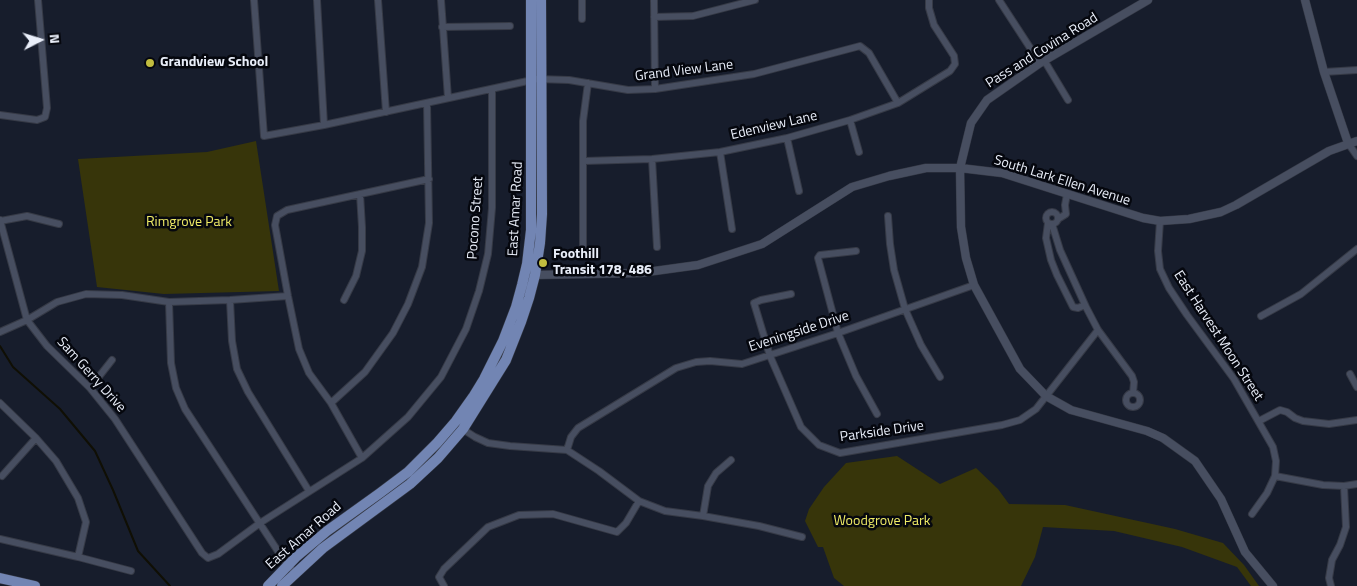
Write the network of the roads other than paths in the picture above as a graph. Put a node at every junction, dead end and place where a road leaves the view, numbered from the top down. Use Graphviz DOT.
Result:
graph roads {
  1 [pos="38,0"];
  2 [pos="254,0"];
  3 [pos="317,0"];
  4 [pos="378,0"];
  5 [pos="441,0"];
  6 [pos="531,0"];
  7 [pos="541,0"];
  8 [pos="582,0"];
  9 [pos="654,0"];
  10 [pos="755,0"];
  11 [pos="929,0"];
  12 [pos="999,0"];
  13 [pos="1148,0"];
  14 [pos="1305,0"];
  15 [pos="654,17"];
  16 [pos="582,19"];
  17 [pos="510,26"];
  18 [pos="442,27"];
  19 [pos="1042,62"];
  20 [pos="1357,70"];
  21 [pos="1324,72"];
  22 [pos="537,80"];
  23 [pos="588,83"];
  24 [pos="492,89"];
  25 [pos="654,89"];
  26 [pos="448,98"];
  27 [pos="1068,100"];
  28 [pos="427,103"];
  29 [pos="898,103"];
  30 [pos="386,112"];
  31 [pos="0,115"];
  32 [pos="850,120"];
  33 [pos="324,125"];
  34 [pos="787,138"];
  35 [pos="1357,141"];
  36 [pos="1348,143"];
  37 [pos="720,152"];
  38 [pos="859,152"];
  39 [pos="1357,156"];
  40 [pos="652,159"];
  41 [pos="584,161"];
  42 [pos="960,168"];
  43 [pos="429,180"];
  44 [pos="799,191"];
  45 [pos="360,194"];
  46 [pos="1067,194"];
  47 [pos="888,216"];
  48 [pos="1058,219"];
  49 [pos="0,221"];
  50 [pos="1160,221"];
  51 [pos="59,224"];
  52 [pos="1050,224"];
  53 [pos="732,229"];
  54 [pos="656,247"];
  55 [pos="1357,249"];
  56 [pos="583,250"];
  57 [pos="856,251"];
  58 [pos="530,273"];
  59 [pos="974,285"];
  60 [pos="791,294"];
  61 [pos="288,296"];
  62 [pos="230,300"];
  63 [pos="344,300"];
  64 [pos="168,302"];
  65 [pos="1085,306"];
  66 [pos="905,309"];
  67 [pos="1261,316"];
  68 [pos="27,320"];
  69 [pos="1098,330"];
  70 [pos="0,332"];
  71 [pos="838,333"];
  72 [pos="770,356"];
  73 [pos="112,360"];
  74 [pos="1350,374"];
  75 [pos="940,377"];
  76 [pos="1357,387"];
  77 [pos="90,388"];
  78 [pos="1133,393"];
  79 [pos="1046,396"];
  80 [pos="331,403"];
  81 [pos="0,404"];
  82 [pos="877,414"];
  83 [pos="1357,420"];
  84 [pos="1259,421"];
  85 [pos="459,426"];
  86 [pos="36,438"];
  87 [pos="568,450"];
  88 [pos="362,458"];
  89 [pos="731,460"];
  90 [pos="2,476"];
  91 [pos="1275,476"];
  92 [pos="1357,484"];
  93 [pos="1344,486"];
  94 [pos="309,491"];
  95 [pos="639,501"];
  96 [pos="1252,514"];
  97 [pos="703,516"];
  98 [pos="260,524"];
  99 [pos="802,537"];
  100 [pos="0,539"];
  101 [pos="78,557"];
  102 [pos="208,558"];
  103 [pos="292,569"];
  104 [pos="131,571"];
  105 [pos="0,578"];
  106 [pos="35,586"];
  107 [pos="268,586"];
  108 [pos="282,586"];
  109 [pos="444,586"];
  110 [pos="1273,586"];
  111 [pos="1331,586"];
  1 -- 31 [label="street"];
  2 -- 33 [label="street, Grand View Lane"];
  3 -- 33 [label="street"];
  4 -- 30 [label="street"];
  5 -- 18 [label="street"];
  6 -- 22 [label="main road, East Amar Road"];
  7 -- 22 [label="main road, East Amar Road"];
  8 -- 16 [label="street"];
  9 -- 15 [label="street"];
  10 -- 15 [label="street"];
  11 -- 29 [label="street, Edenview Lane"];
  12 -- 19 [label="street"];
  13 -- 19 [label="street, Pass and Covina Road"];
  14 -- 21 [label="street"];
  15 -- 25 [label="street"];
  17 -- 18 [label="street"];
  18 -- 26 [label="street"];
  19 -- 27 [label="street"];
  19 -- 42 [label="street, Pass and Covina Road"];
  20 -- 21 [label="street"];
  21 -- 36 [label="street"];
  22 -- 23 [label="street, Grand View Lane"];
  22 -- 24 [label="street, Grand View Lane"];
  22 -- 58 [label="main road, East Amar Road"];
  23 -- 25 [label="street, Grand View Lane"];
  23 -- 41 [label="street"];
  24 -- 26 [label="street, Grand View Lane"];
  24 -- 88 [label="street, Pocono Street"];
  25 -- 29 [label="street, Grand View Lane"];
  26 -- 28 [label="street, Grand View Lane"];
  28 -- 30 [label="street, Grand View Lane"];
  28 -- 43 [label="street"];
  29 -- 32 [label="street, Edenview Lane"];
  30 -- 33 [label="street, Grand View Lane"];
  32 -- 34 [label="street, Edenview Lane"];
  32 -- 38 [label="street"];
  34 -- 37 [label="street, Edenview Lane"];
  34 -- 44 [label="street"];
  35 -- 36 [label="street, South Lark Ellen Avenue"];
  36 -- 39 [label="street"];
  36 -- 50 [label="street, South Lark Ellen Avenue"];
  37 -- 40 [label="street, Edenview Lane"];
  37 -- 53 [label="street"];
  40 -- 41 [label="street, Edenview Lane"];
  40 -- 54 [label="street"];
  41 -- 56 [label="street"];
  42 -- 46 [label="street, South Lark Ellen Avenue"];
  42 -- 58 [label="street, South Lark Ellen Avenue"];
  42 -- 59 [label="street, Pass and Covina Road"];
  43 -- 45 [label="street"];
  43 -- 80 [label="street"];
  45 -- 61 [label="street"];
  45 -- 63 [label="street"];
  46 -- 48 [label="street"];
  46 -- 50 [label="street, South Lark Ellen Avenue"];
  47 -- 66 [label="street"];
  48 -- 52 [label="street"];
  48 -- 52 [label="street"];
  49 -- 51 [label="street"];
  49 -- 68 [label="street, Sam Gerry Drive"];
  50 -- 84 [label="street, East Harvest Moon Street"];
  52 -- 65 [label="street"];
  52 -- 65 [label="street"];
  55 -- 67 [label="street"];
  57 -- 71 [label="street"];
  58 -- 85 [label="main road, East Amar Road"];
  59 -- 66 [label="street, Eveningside Drive"];
  59 -- 79 [label="street, Pass and Covina Road"];
  60 -- 72 [label="street, Parkside Drive"];
  61 -- 62 [label="street"];
  61 -- 80 [label="street"];
  62 -- 64 [label="street"];
  62 -- 94 [label="street"];
  64 -- 68 [label="street"];
  64 -- 98 [label="street"];
  65 -- 69 [label="street"];
  66 -- 71 [label="street, Eveningside Drive"];
  66 -- 75 [label="street"];
  68 -- 70 [label="street"];
  68 -- 77 [label="street, Sam Gerry Drive"];
  69 -- 78 [label="street"];
  69 -- 79 [label="street, Parkside Drive"];
  71 -- 72 [label="street, Eveningside Drive"];
  71 -- 82 [label="street"];
  72 -- 79 [label="street, Parkside Drive"];
  72 -- 87 [label="street, Eveningside Drive"];
  73 -- 77 [label="street"];
  74 -- 76 [label="street"];
  77 -- 102 [label="street, Sam Gerry Drive"];
  79 -- 110 [label="street, Pass and Covina Road"];
  80 -- 88 [label="street"];
  81 -- 86 [label="street"];
  83 -- 84 [label="street"];
  84 -- 91 [label="street, East Harvest Moon Street"];
  85 -- 87 [label="street"];
  85 -- 103 [label="main road, East Amar Road"];
  86 -- 90 [label="street"];
  86 -- 101 [label="street"];
  87 -- 95 [label="street"];
  88 -- 94 [label="street, Pocono Street"];
  89 -- 97 [label="street"];
  91 -- 93 [label="street"];
  91 -- 96 [label="street"];
  92 -- 93 [label="street"];
  93 -- 111 [label="street"];
  94 -- 98 [label="street, Pocono Street"];
  95 -- 97 [label="street"];
  95 -- 109 [label="street"];
  97 -- 99 [label="street"];
  98 -- 102 [label="street, Pocono Street"];
  98 -- 103 [label="street"];
  100 -- 101 [label="street"];
  101 -- 104 [label="street"];
  103 -- 107 [label="main road, East Amar Road"];
  103 -- 108 [label="main road, East Amar Road"];
  105 -- 106 [label="main road"];
}
